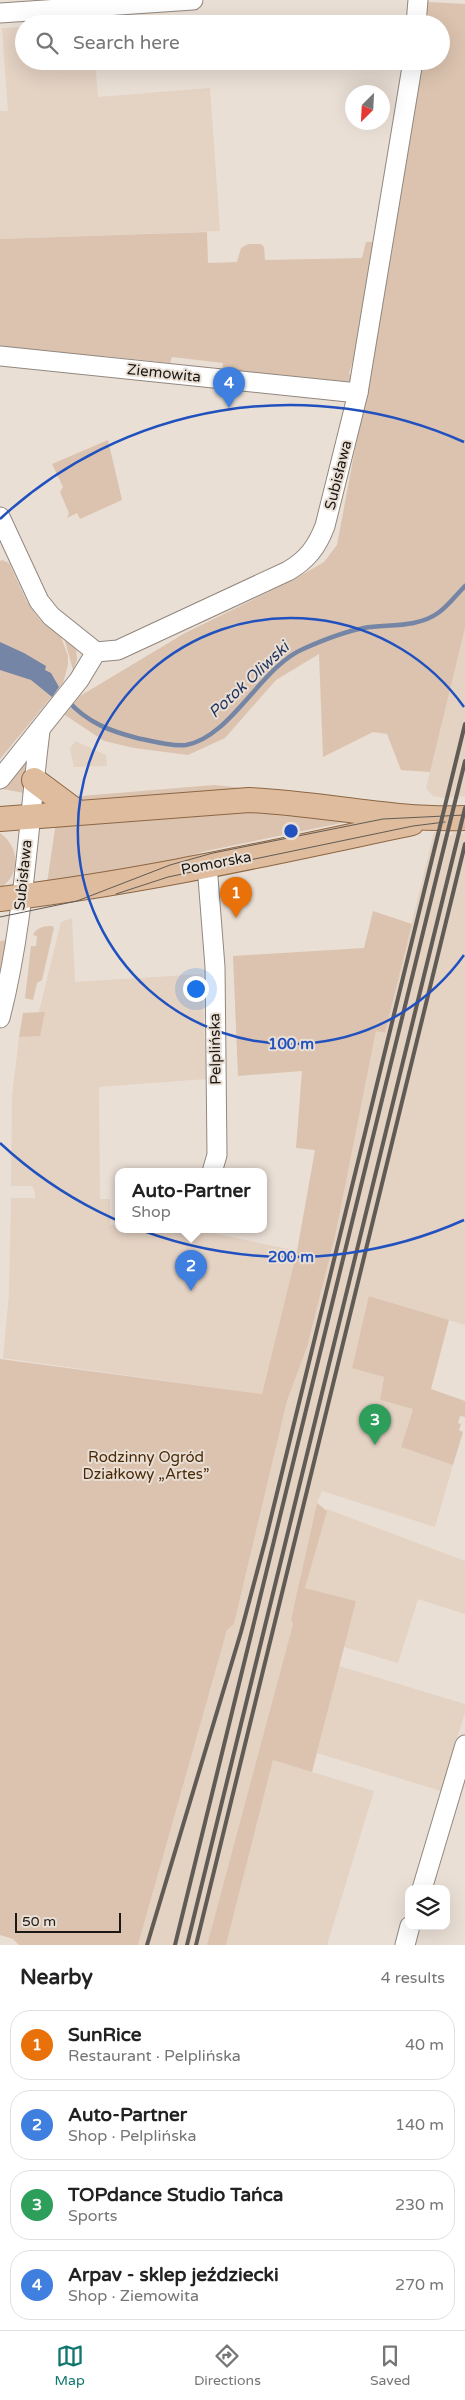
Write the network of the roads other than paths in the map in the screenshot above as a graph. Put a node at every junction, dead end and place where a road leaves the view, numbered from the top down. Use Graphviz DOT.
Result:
graph roads {
  1 [pos="193,0"];
  2 [pos="418,0"];
  3 [pos="38,5"];
  4 [pos="0,13"];
  5 [pos="417,15"];
  6 [pos="412,70"];
  7 [pos="0,356"];
  8 [pos="358,392"];
  9 [pos="0,516"];
  10 [pos="6,544"];
  11 [pos="96,652"];
  12 [pos="40,731"];
  13 [pos="0,779"];
  14 [pos="34,780"];
  15 [pos="77,812"];
  16 [pos="30,816"];
  17 [pos="465,818"];
  18 [pos="0,819"];
  19 [pos="430,819"];
  20 [pos="207,865"];
  21 [pos="11,898"];
  22 [pos="0,1018"];
  23 [pos="213,1168"];
  24 [pos="465,1745"];
  25 [pos="423,1885"];
  26 [pos="409,1930"];
  27 [pos="405,1945"];
  1 -- 3 [label="street"];
  2 -- 5 [label="street"];
  3 -- 4 [label="street"];
  6 -- 8 [label="street, Subisława"];
  7 -- 8 [label="street, Ziemowita"];
  8 -- 11 [label="street, Subisława"];
  9 -- 10 [label="street"];
  10 -- 11 [label="street"];
  11 -- 12 [label="street, Subisława"];
  12 -- 13 [label="street, Subisława"];
  12 -- 14 [label="street, Subisława"];
  14 -- 15 [label="main road"];
  14 -- 16 [label="street, Subisława"];
  15 -- 16 [label="main road, Pomorska"];
  15 -- 19 [label="main road, Pomorska"];
  16 -- 18 [label="main road, Pomorska"];
  16 -- 21 [label="street, Subisława"];
  17 -- 19 [label="main road, Pomorska"];
  19 -- 20 [label="main road, Pomorska"];
  20 -- 21 [label="main road, Pomorska"];
  20 -- 23 [label="street, Pelplińska"];
  21 -- 22 [label="street, Subisława"];
  24 -- 25 [label="street"];
  26 -- 27 [label="street"];
}
